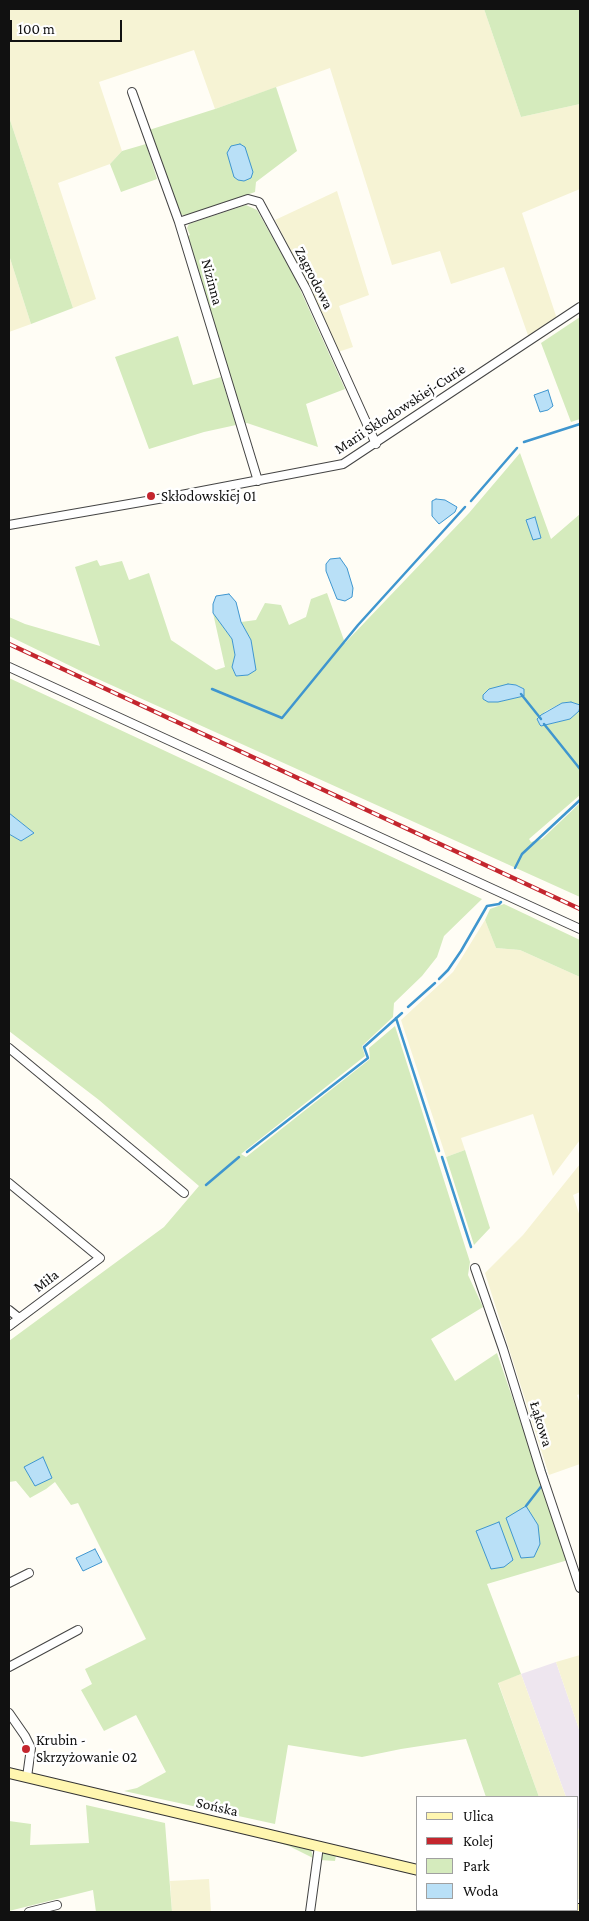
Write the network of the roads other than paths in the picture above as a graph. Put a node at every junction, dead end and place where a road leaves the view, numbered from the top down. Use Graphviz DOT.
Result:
graph roads {
  1 [pos="132,92"];
  2 [pos="179,222"];
  3 [pos="580,307"];
  4 [pos="376,444"];
  5 [pos="258,481"];
  6 [pos="9,525"];
  7 [pos="9,667"];
  8 [pos="580,930"];
  9 [pos="9,1048"];
  10 [pos="9,1183"];
  11 [pos="184,1193"];
  12 [pos="475,1268"];
  13 [pos="9,1310"];
  14 [pos="19,1318"];
  15 [pos="9,1326"];
  16 [pos="580,1557"];
  17 [pos="571,1560"];
  18 [pos="29,1573"];
  19 [pos="9,1584"];
  20 [pos="580,1588"];
  21 [pos="78,1630"];
  22 [pos="9,1667"];
  23 [pos="9,1713"];
  24 [pos="9,1773"];
  25 [pos="27,1777"];
  26 [pos="318,1846"];
  27 [pos="416,1870"];
  28 [pos="57,1905"];
  29 [pos="29,1912"];
  30 [pos="310,1912"];
  1 -- 2 [label="street, Nizinna"];
  2 -- 4 [label="street, Zagrodowa"];
  2 -- 5 [label="street, Nizinna"];
  3 -- 4 [label="street, Marii Skłodowskiej-Curie"];
  4 -- 5 [label="street, Marii Skłodowskiej-Curie"];
  5 -- 6 [label="street, Marii Skłodowskiej-Curie"];
  7 -- 8 [label="street"];
  9 -- 11 [label="street"];
  10 -- 14 [label="street, Miła"];
  12 -- 17 [label="street, Łąkowa"];
  13 -- 14 [label="street"];
  14 -- 15 [label="street, Miła"];
  16 -- 17 [label="street"];
  17 -- 20 [label="street, Łąkowa"];
  18 -- 19 [label="street"];
  21 -- 22 [label="street"];
  23 -- 25 [label="street"];
  24 -- 25 [label="street, Sońska"];
  25 -- 26 [label="street, Sońska"];
  26 -- 27 [label="street, Sońska"];
  26 -- 30 [label="street"];
  28 -- 29 [label="street"];
}
